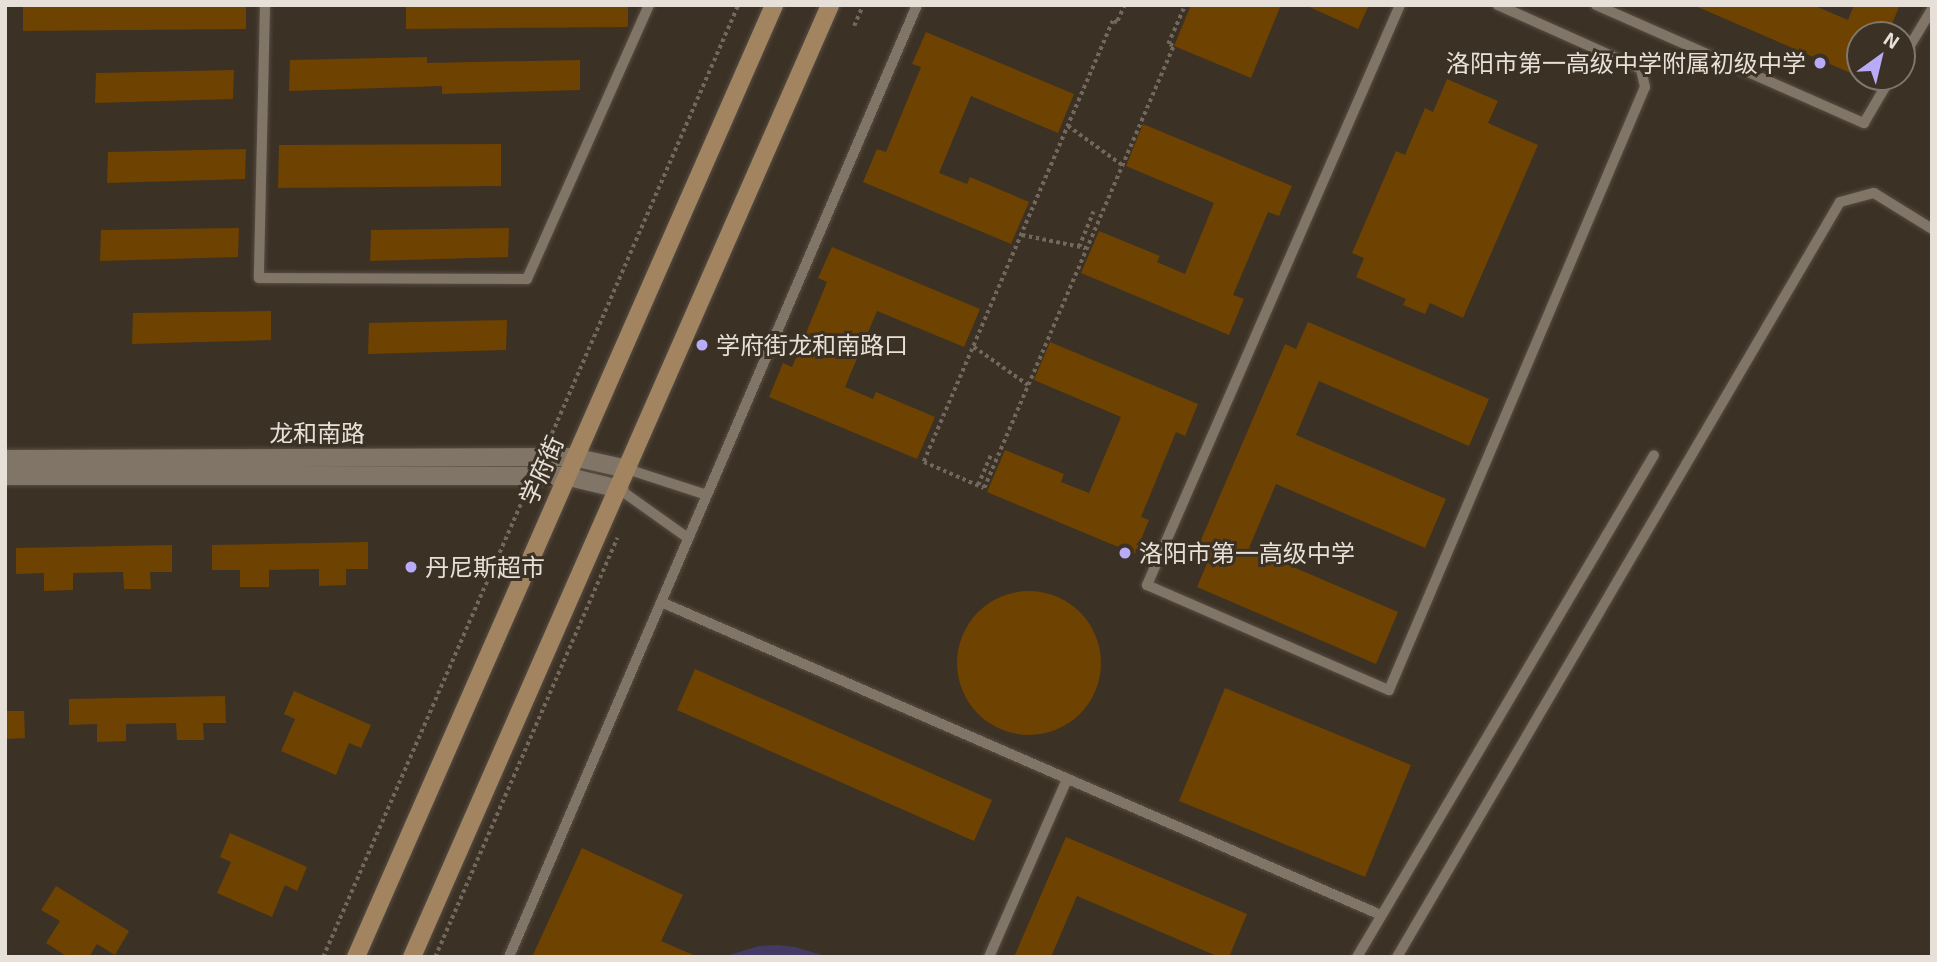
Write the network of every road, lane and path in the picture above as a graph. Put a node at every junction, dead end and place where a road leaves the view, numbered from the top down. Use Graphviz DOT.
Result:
graph roads {
  1 [pos="265,5"];
  2 [pos="649,5"];
  3 [pos="774,5"];
  4 [pos="830,5"];
  5 [pos="863,5"];
  6 [pos="917,5"];
  7 [pos="1125,5"];
  8 [pos="1185,5"];
  9 [pos="1400,5"];
  10 [pos="1497,5"];
  11 [pos="1596,5"];
  12 [pos="1932,9"];
  13 [pos="854,26"];
  14 [pos="1916,36"];
  15 [pos="1883,91"];
  16 [pos="1068,126"];
  17 [pos="1122,166"];
  18 [pos="1093,212"];
  19 [pos="1932,229"];
  20 [pos="1021,236"];
  21 [pos="1079,247"];
  22 [pos="1086,248"];
  23 [pos="974,347"];
  24 [pos="1028,385"];
  25 [pos="991,454"];
  26 [pos="1654,455"];
  27 [pos="573,457"];
  28 [pos="5,459"];
  29 [pos="627,469"];
  30 [pos="5,476"];
  31 [pos="565,476"];
  32 [pos="978,485"];
  33 [pos="619,489"];
  34 [pos="707,495"];
  35 [pos="688,538"];
  36 [pos="661,602"];
  37 [pos="1067,779"];
  38 [pos="1381,915"];
  39 [pos="356,957"];
  40 [pos="412,957"];
  41 [pos="509,957"];
  42 [pos="989,957"];
  43 [pos="1357,957"];
  44 [pos="1397,957"];
  1 -- 2 [label="lane"];
  3 -- 27 [label="main road, 学府街"];
  4 -- 29 [label="main road"];
  5 -- 13 [label="path"];
  6 -- 34 [label="lane"];
  7 -- 16 [label="path"];
  8 -- 17 [label="path"];
  9 -- 10 [label="lane"];
  11 -- 15 [label="lane"];
  12 -- 14 [label="lane"];
  16 -- 17 [label="path"];
  16 -- 20 [label="path"];
  17 -- 22 [label="path"];
  18 -- 21 [label="path"];
  19 -- 44 [label="lane"];
  20 -- 21 [label="path"];
  20 -- 23 [label="path"];
  21 -- 22 [label="path"];
  22 -- 24 [label="path"];
  23 -- 24 [label="path"];
  23 -- 32 [label="path"];
  24 -- 32 [label="path"];
  25 -- 32 [label="path"];
  26 -- 38 [label="lane"];
  27 -- 28 [label="street, 龙和南路"];
  27 -- 29 [label="street, 龙和南路"];
  27 -- 31 [label="main road, 学府街"];
  29 -- 33 [label="main road"];
  29 -- 34 [label="lane"];
  30 -- 31 [label="street, 龙和南路"];
  31 -- 33 [label="street, 龙和南路"];
  31 -- 39 [label="main road, 学府街"];
  33 -- 35 [label="lane"];
  33 -- 40 [label="main road"];
  34 -- 35 [label="lane"];
  35 -- 36 [label="lane"];
  36 -- 37 [label="lane"];
  36 -- 41 [label="lane"];
  37 -- 38 [label="lane"];
  37 -- 42 [label="lane"];
  38 -- 43 [label="lane"];
}
